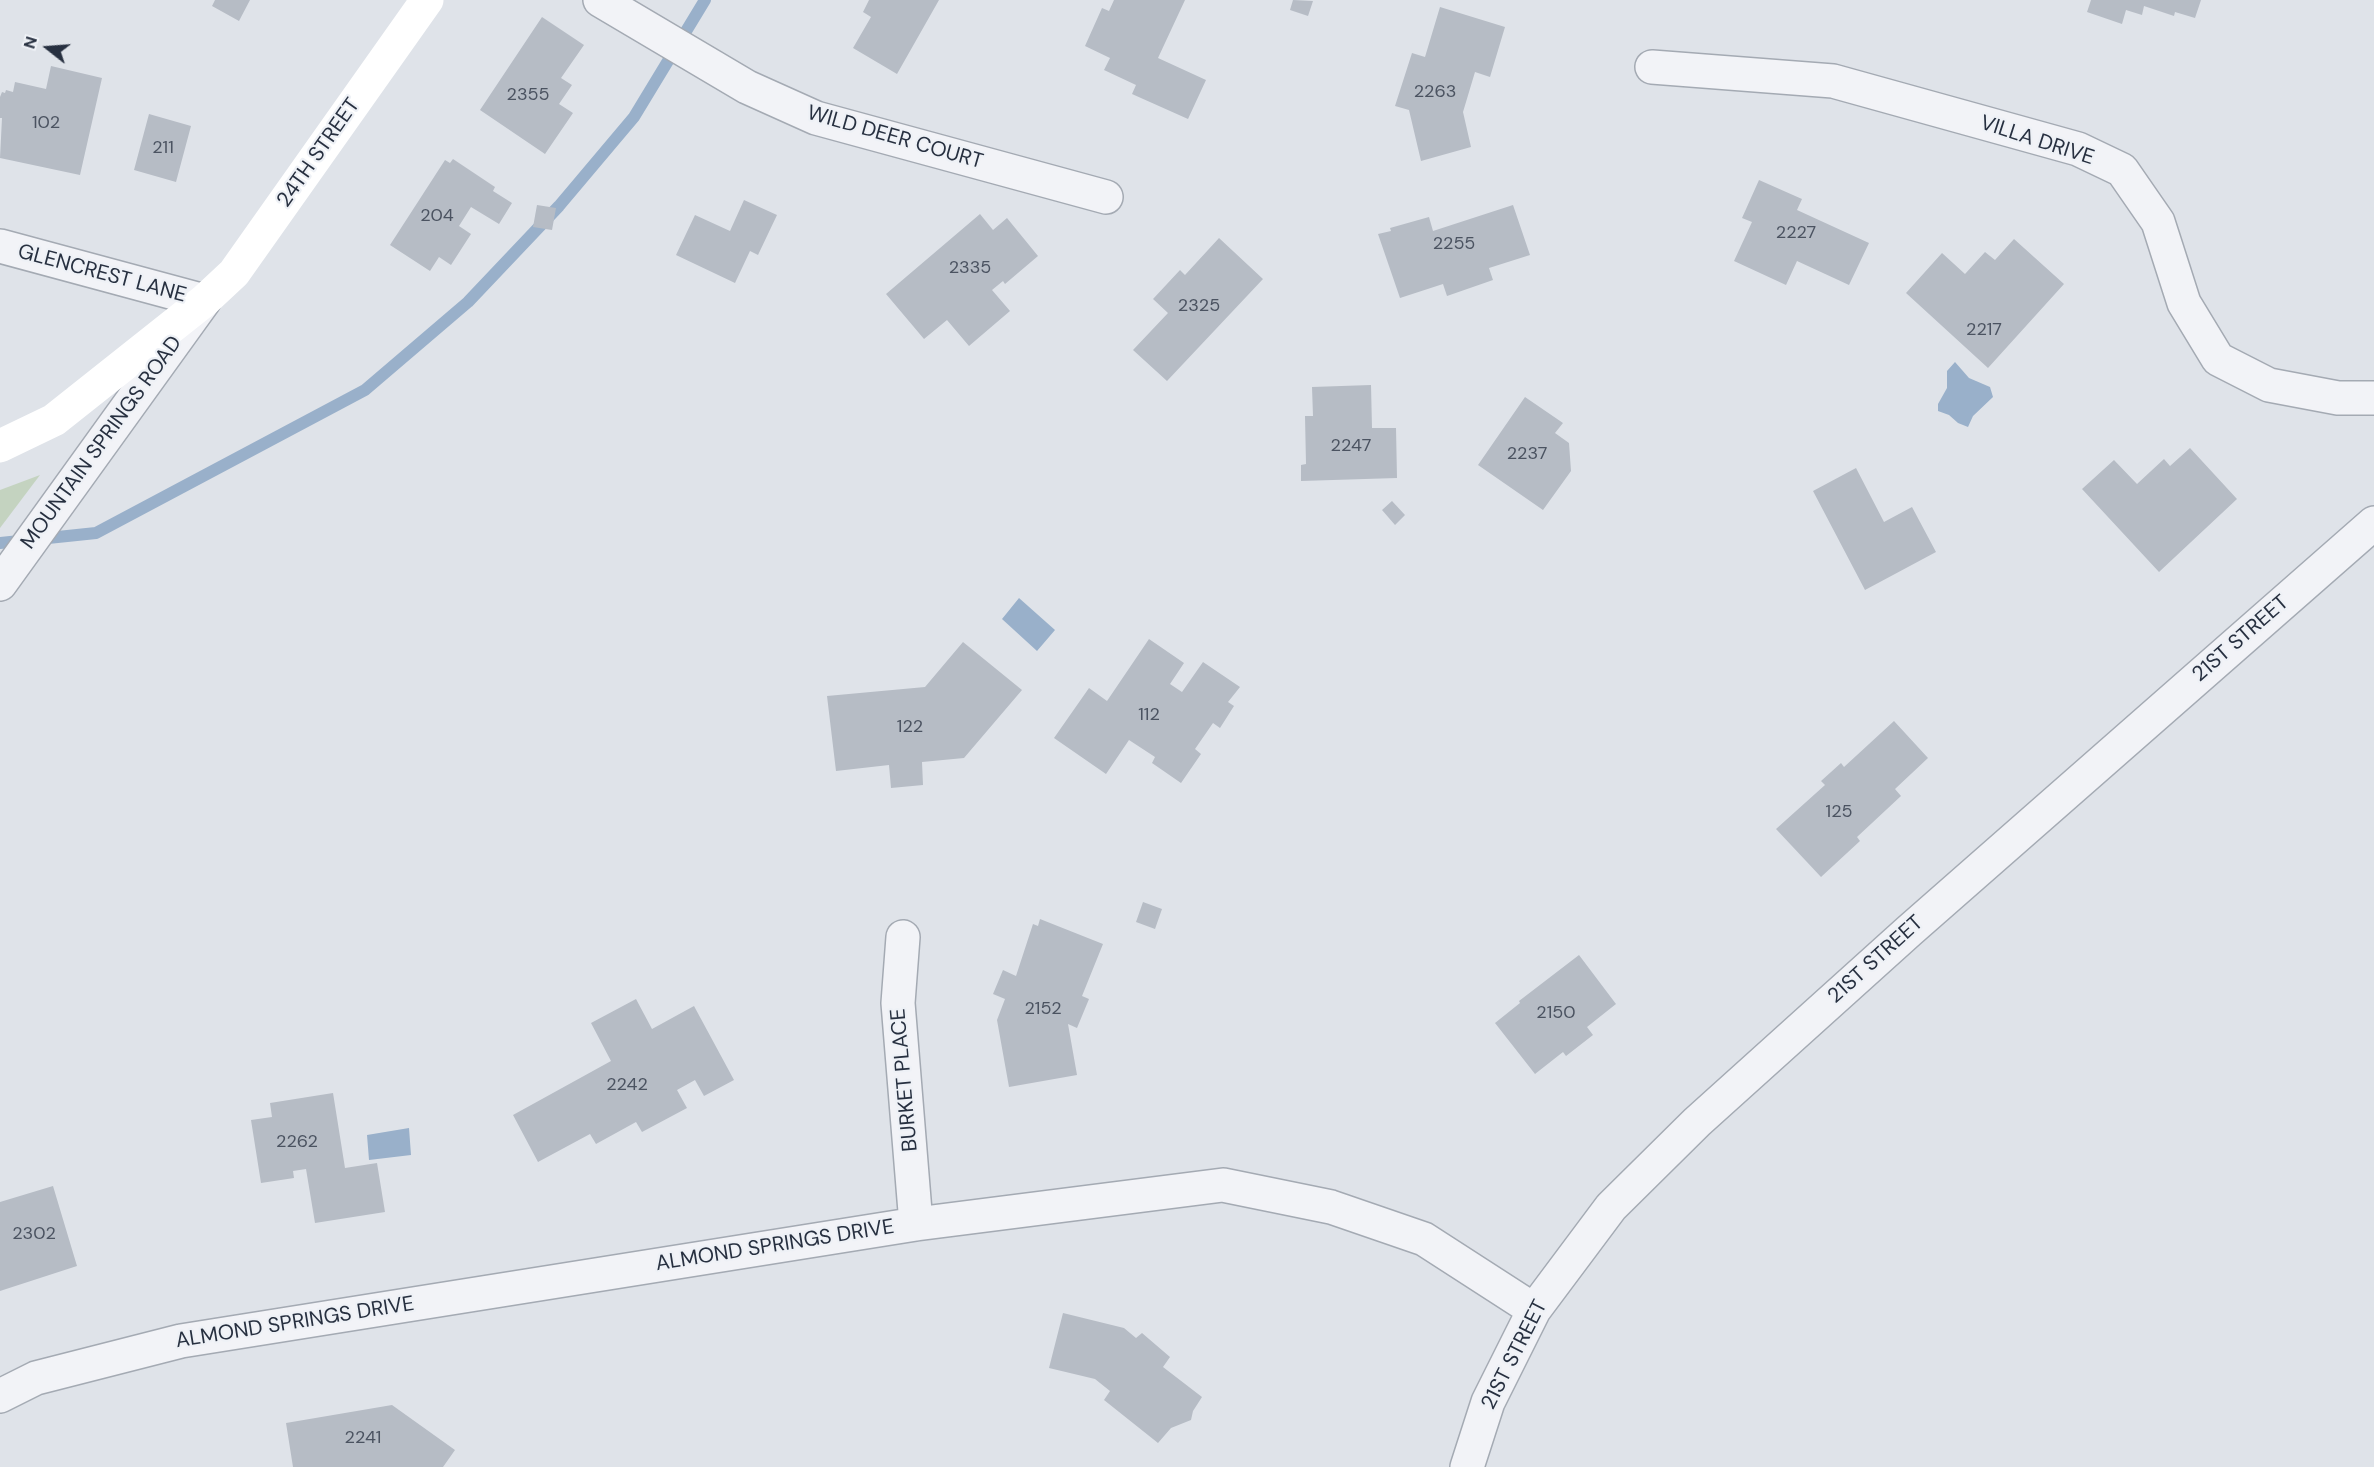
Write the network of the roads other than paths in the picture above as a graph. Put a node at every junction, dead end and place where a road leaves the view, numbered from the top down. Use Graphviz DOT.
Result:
graph roads {
  1 [pos="427,0"];
  2 [pos="600,0"];
  3 [pos="1652,67"];
  4 [pos="1106,197"];
  5 [pos="0,246"];
  6 [pos="204,302"];
  7 [pos="2374,398"];
  8 [pos="0,446"];
  9 [pos="2374,523"];
  10 [pos="0,584"];
  11 [pos="903,937"];
  12 [pos="916,1224"];
  13 [pos="1534,1310"];
  14 [pos="0,1395"];
  15 [pos="1467,1467"];
  1 -- 6 [label="main road, 24TH STREET"];
  2 -- 4 [label="street, WILD DEER COURT"];
  3 -- 7 [label="street, VILLA DRIVE"];
  5 -- 6 [label="street, GLENCREST LANE"];
  6 -- 8 [label="main road, 24TH STREET"];
  6 -- 10 [label="street, MOUNTAIN SPRINGS ROAD"];
  9 -- 13 [label="street, 21ST STREET"];
  11 -- 12 [label="street, BURKET PLACE"];
  12 -- 13 [label="street, ALMOND SPRINGS DRIVE"];
  12 -- 14 [label="street, ALMOND SPRINGS DRIVE"];
  13 -- 15 [label="street, 21ST STREET"];
}
